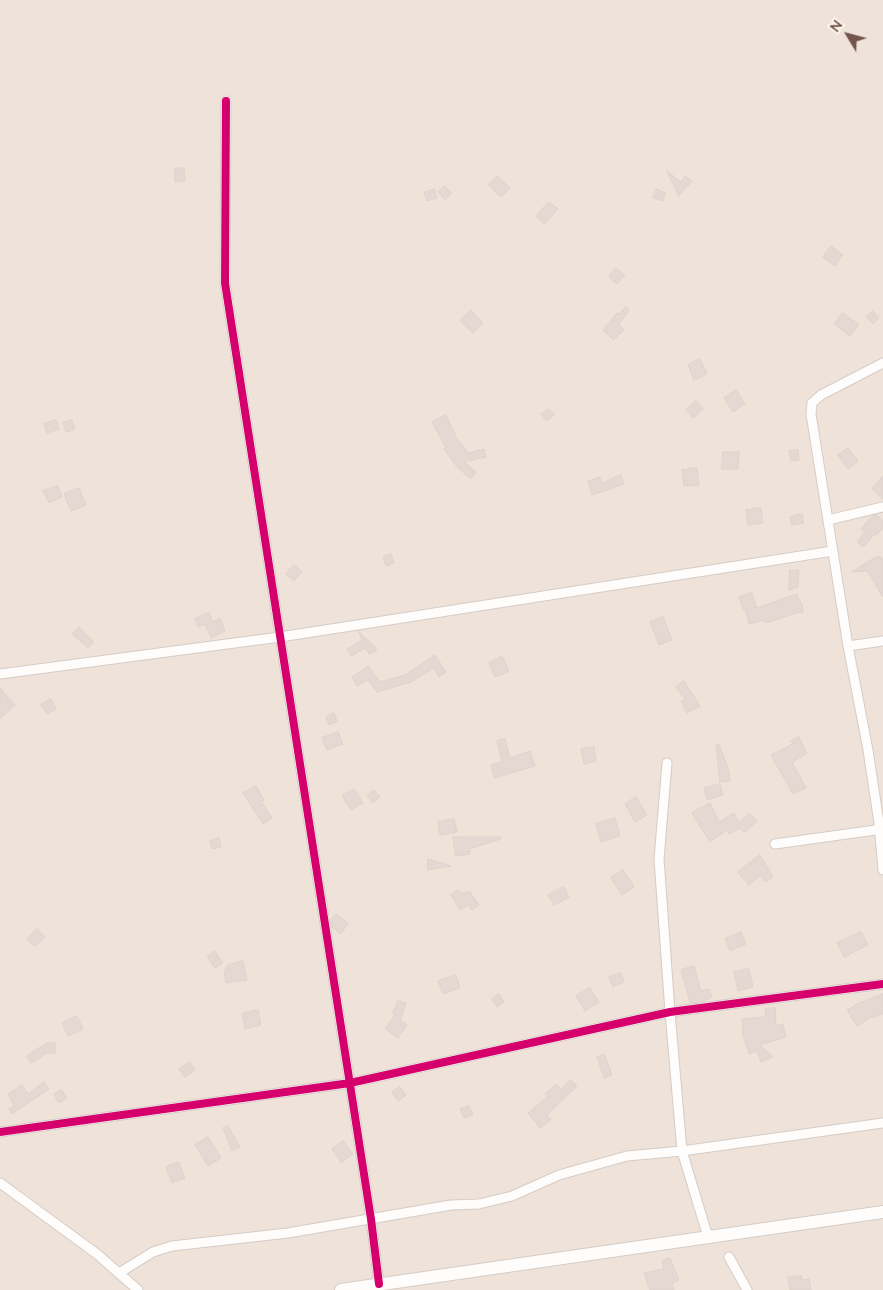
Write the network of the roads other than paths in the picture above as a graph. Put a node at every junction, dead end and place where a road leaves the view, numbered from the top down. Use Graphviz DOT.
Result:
graph roads {
  1 [pos="226,100"];
  2 [pos="883,363"];
  3 [pos="883,507"];
  4 [pos="828,520"];
  5 [pos="833,551"];
  6 [pos="280,637"];
  7 [pos="883,641"];
  8 [pos="848,646"];
  9 [pos="0,674"];
  10 [pos="667,763"];
  11 [pos="881,829"];
  12 [pos="775,844"];
  13 [pos="883,870"];
  14 [pos="883,984"];
  15 [pos="670,1012"];
  16 [pos="350,1083"];
  17 [pos="883,1123"];
  18 [pos="0,1132"];
  19 [pos="682,1151"];
  20 [pos="0,1183"];
  21 [pos="883,1212"];
  22 [pos="371,1219"];
  23 [pos="708,1237"];
  24 [pos="729,1257"];
  25 [pos="119,1273"];
  26 [pos="379,1284"];
  27 [pos="138,1290"];
  28 [pos="340,1290"];
  29 [pos="747,1290"];
  1 -- 6 [label="street"];
  2 -- 4 [label="street"];
  3 -- 4 [label="street"];
  4 -- 5 [label="street"];
  5 -- 6 [label="street"];
  5 -- 8 [label="street"];
  6 -- 9 [label="street"];
  6 -- 16 [label="street"];
  7 -- 8 [label="street"];
  8 -- 11 [label="street"];
  10 -- 15 [label="street"];
  11 -- 12 [label="street"];
  11 -- 13 [label="street"];
  14 -- 15 [label="street"];
  15 -- 16 [label="street"];
  15 -- 19 [label="street"];
  16 -- 18 [label="street"];
  16 -- 22 [label="street"];
  17 -- 19 [label="street"];
  19 -- 22 [label="street"];
  19 -- 23 [label="street"];
  20 -- 25 [label="street"];
  21 -- 23 [label="main road"];
  22 -- 25 [label="street"];
  22 -- 26 [label="street"];
  23 -- 26 [label="main road"];
  24 -- 29 [label="street"];
  25 -- 27 [label="street"];
  26 -- 28 [label="main road"];
}
